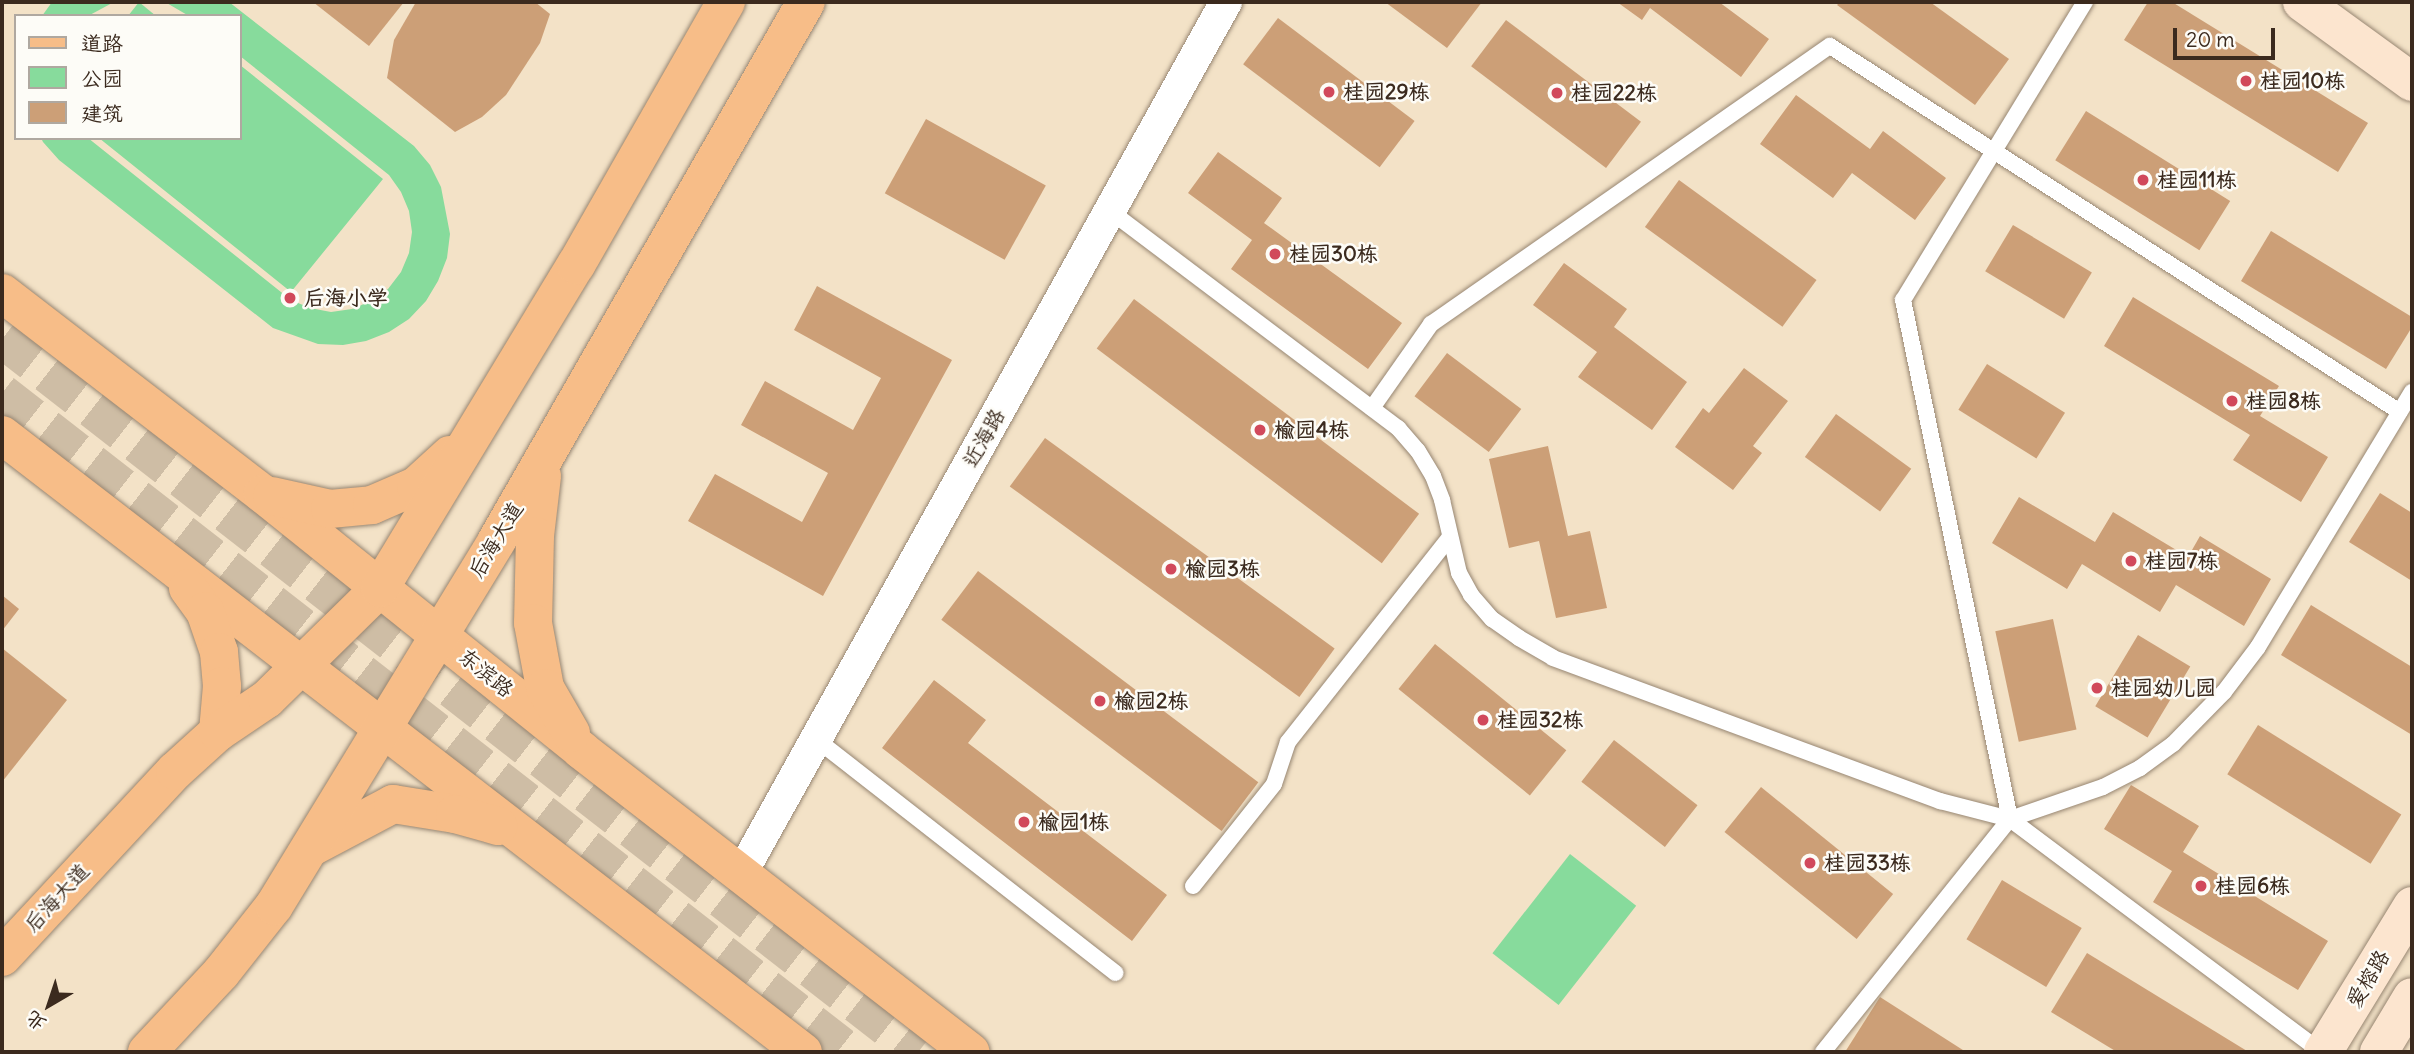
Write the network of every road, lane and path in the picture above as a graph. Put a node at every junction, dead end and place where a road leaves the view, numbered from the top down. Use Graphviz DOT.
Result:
graph roads {
  1 [pos="726,2"];
  2 [pos="806,2"];
  3 [pos="1226,2"];
  4 [pos="2085,2"];
  5 [pos="2302,2"];
  6 [pos="2412,82"];
  7 [pos="1994,151"];
  8 [pos="1110,211"];
  9 [pos="2,293"];
  10 [pos="2412,392"];
  11 [pos="1372,408"];
  12 [pos="2400,412"];
  13 [pos="2,435"];
  14 [pos="473,435"];
  15 [pos="544,458"];
  16 [pos="263,494"];
  17 [pos="1450,537"];
  18 [pos="175,569"];
  19 [pos="380,589"];
  20 [pos="439,636"];
  21 [pos="299,667"];
  22 [pos="382,730"];
  23 [pos="218,732"];
  24 [pos="816,739"];
  25 [pos="581,750"];
  26 [pos="2010,819"];
  27 [pos="516,831"];
  28 [pos="310,848"];
  29 [pos="741,874"];
  30 [pos="1193,886"];
  31 [pos="2412,906"];
  32 [pos="2,957"];
  33 [pos="1115,974"];
  34 [pos="2412,997"];
  35 [pos="796,1050"];
  36 [pos="147,1052"];
  37 [pos="971,1052"];
  38 [pos="1824,1052"];
  39 [pos="2323,1052"];
  40 [pos="2379,1052"];
  1 -- 14 [label="main road, 后海大道"];
  2 -- 15 [label="main road, 后海大道"];
  3 -- 8 [label="street, 近海路"];
  4 -- 7 [label="lane"];
  5 -- 6 [label="street"];
  7 -- 11 [label="lane"];
  7 -- 12 [label="lane"];
  7 -- 26 [label="lane"];
  8 -- 11 [label="lane"];
  8 -- 24 [label="street, 近海路"];
  9 -- 16 [label="main road, 东滨路"];
  10 -- 12 [label="lane"];
  11 -- 17 [label="lane"];
  12 -- 26 [label="lane"];
  13 -- 18 [label="main road"];
  14 -- 16 [label="main road"];
  14 -- 19 [label="main road, 后海大道"];
  15 -- 20 [label="main road, 后海大道"];
  15 -- 25 [label="main road"];
  16 -- 19 [label="main road, 东滨路"];
  17 -- 26 [label="lane"];
  17 -- 30 [label="lane"];
  18 -- 21 [label="main road"];
  18 -- 23 [label="main road"];
  19 -- 20 [label="main road, 东滨路"];
  19 -- 21 [label="main road, 后海大道"];
  20 -- 22 [label="main road, 后海大道"];
  20 -- 25 [label="main road, 东滨路"];
  21 -- 22 [label="main road"];
  21 -- 23 [label="main road, 后海大道"];
  22 -- 27 [label="main road"];
  22 -- 28 [label="main road, 后海大道"];
  23 -- 32 [label="main road, 后海大道"];
  24 -- 29 [label="street, 近海路"];
  24 -- 33 [label="lane"];
  25 -- 29 [label="main road, 东滨路"];
  26 -- 38 [label="lane"];
  26 -- 39 [label="lane"];
  27 -- 28 [label="main road"];
  27 -- 35 [label="main road"];
  28 -- 36 [label="main road, 后海大道"];
  29 -- 37 [label="main road, 东滨路"];
  31 -- 39 [label="street, 爱榕路"];
  34 -- 40 [label="street"];
}
